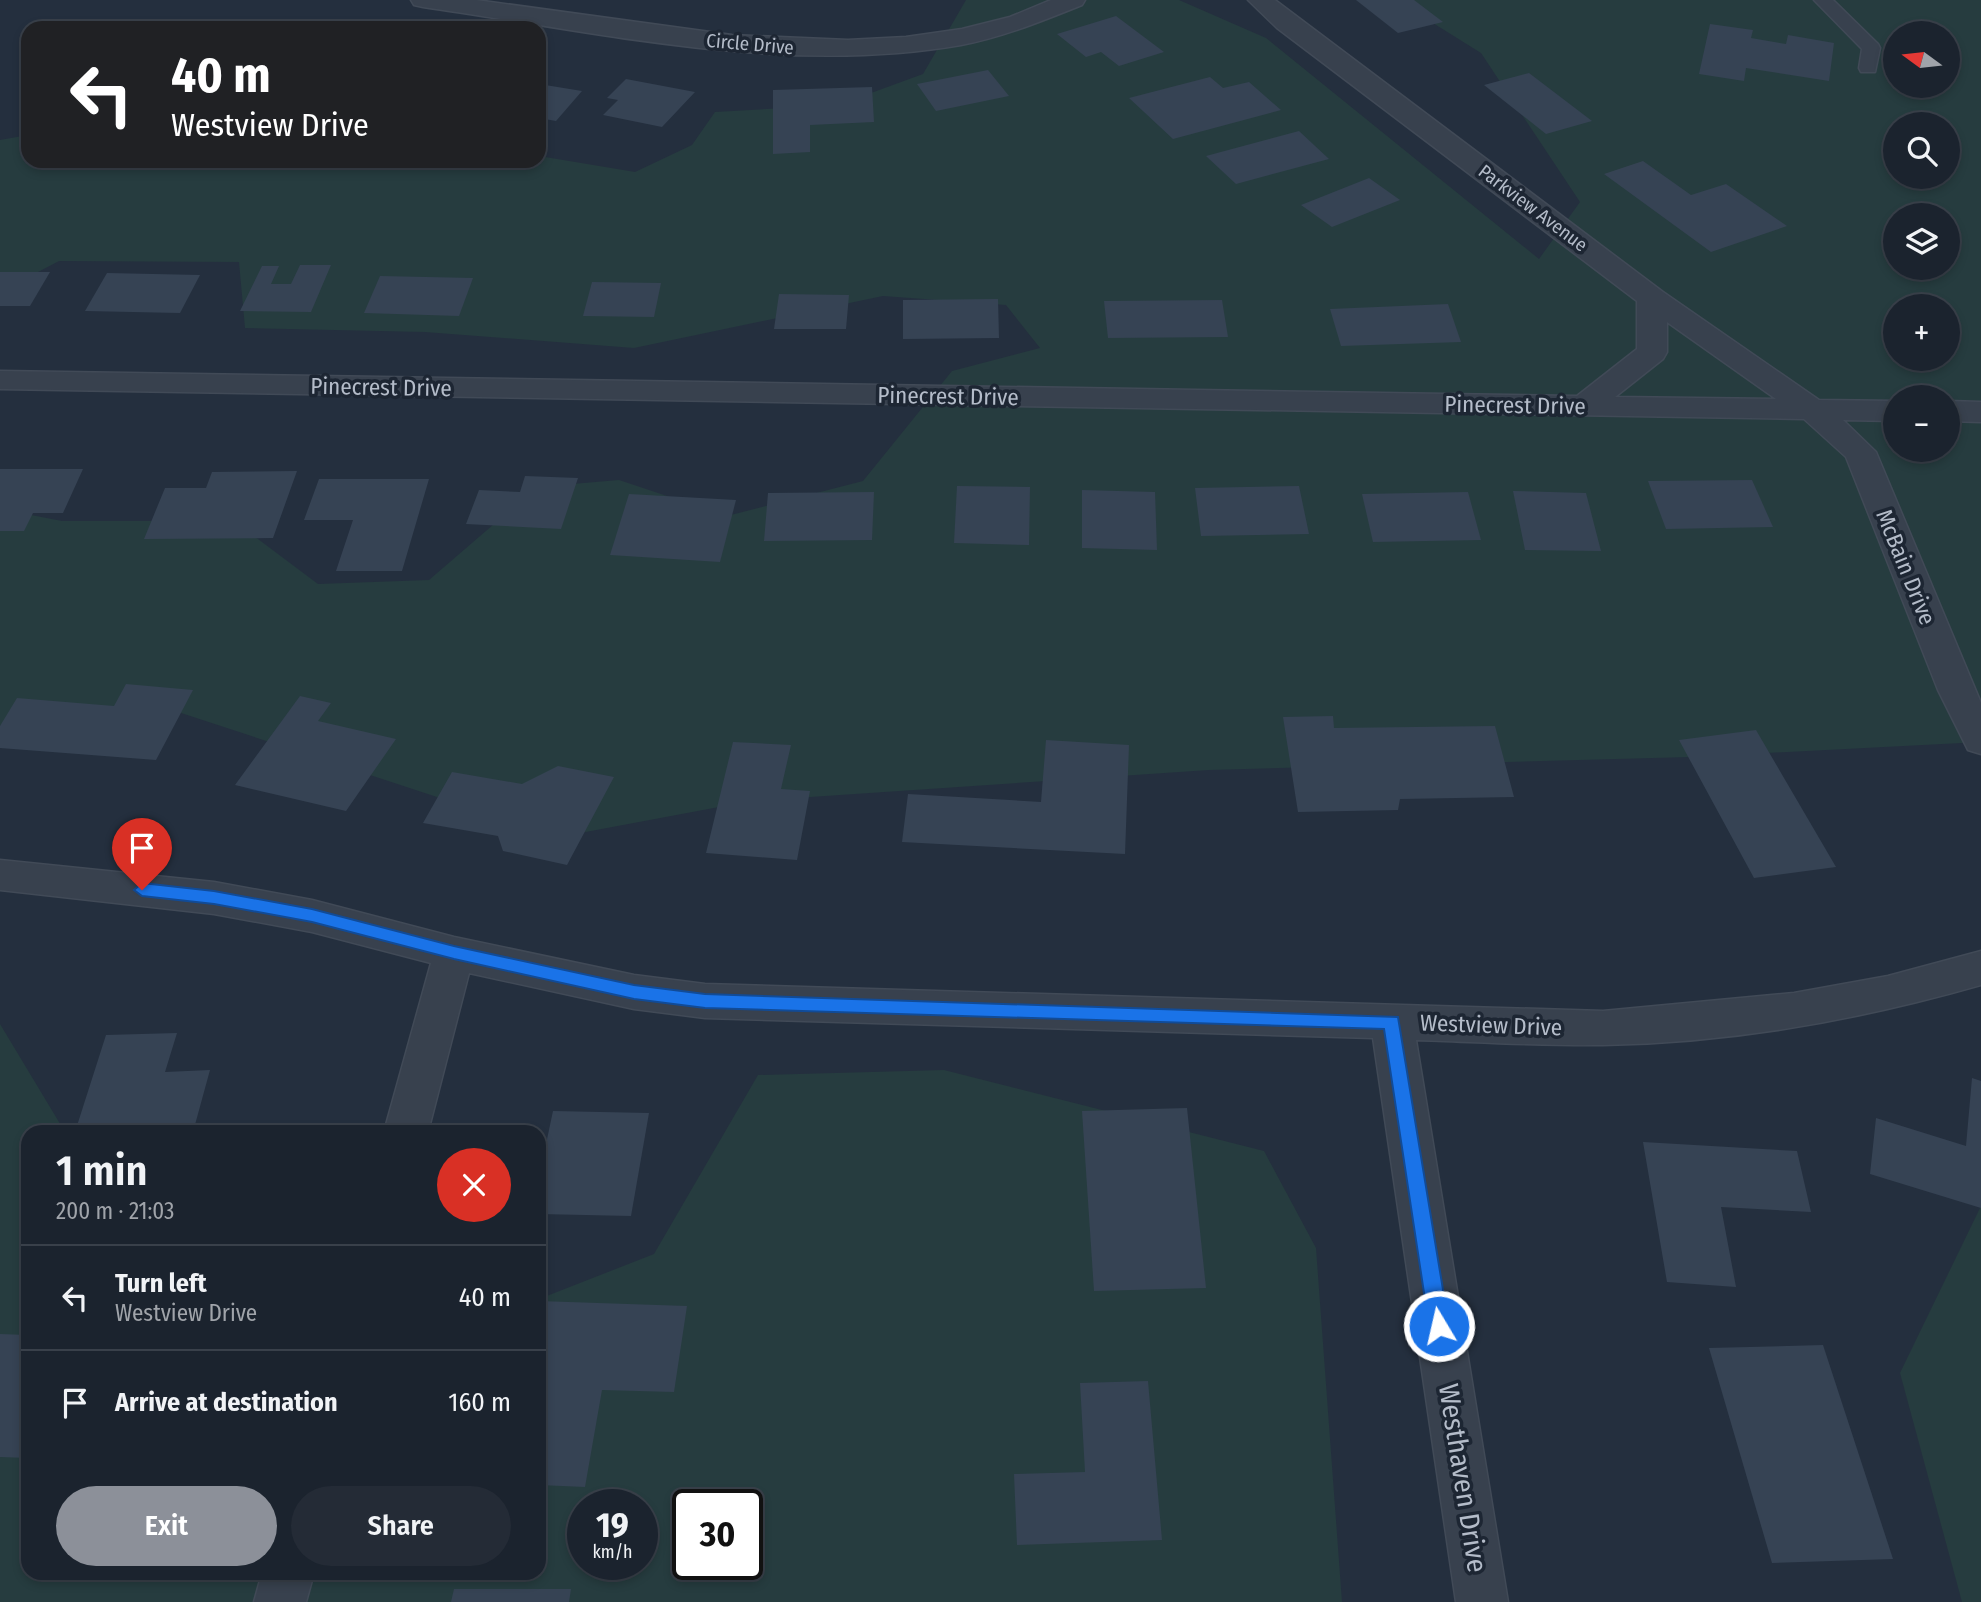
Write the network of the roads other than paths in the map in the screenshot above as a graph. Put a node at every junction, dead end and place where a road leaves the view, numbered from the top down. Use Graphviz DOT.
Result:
graph roads {
  1 [pos="423,0"];
  2 [pos="1073,0"];
  3 [pos="1260,0"];
  4 [pos="1824,0"];
  5 [pos="1868,68"];
  6 [pos="1652,298"];
  7 [pos="0,380"];
  8 [pos="1584,406"];
  9 [pos="1811,410"];
  10 [pos="1883,411"];
  11 [pos="1960,411"];
  12 [pos="1981,412"];
  13 [pos="1981,740"];
  14 [pos="0,875"];
  15 [pos="454,953"];
  16 [pos="1981,968"];
  17 [pos="1392,1022"];
  18 [pos="408,1125"];
  19 [pos="286,1580"];
  20 [pos="280,1602"];
  21 [pos="1482,1602"];
  1 -- 2 [label="street, Circle Drive"];
  3 -- 6 [label="street, Parkview Avenue"];
  4 -- 5 [label="lane"];
  6 -- 8 [label="street"];
  6 -- 9 [label="street, Parkview Avenue"];
  7 -- 8 [label="street, Pinecrest Drive"];
  8 -- 9 [label="street, Pinecrest Drive"];
  9 -- 10 [label="street, Pinecrest Drive"];
  9 -- 13 [label="street, McBain Drive"];
  11 -- 12 [label="street"];
  14 -- 15 [label="street, Westview Drive"];
  15 -- 17 [label="street, Westview Drive"];
  15 -- 18 [label="street"];
  16 -- 17 [label="street, Westview Drive"];
  17 -- 21 [label="street, Westhaven Drive"];
  19 -- 20 [label="street"];
}
